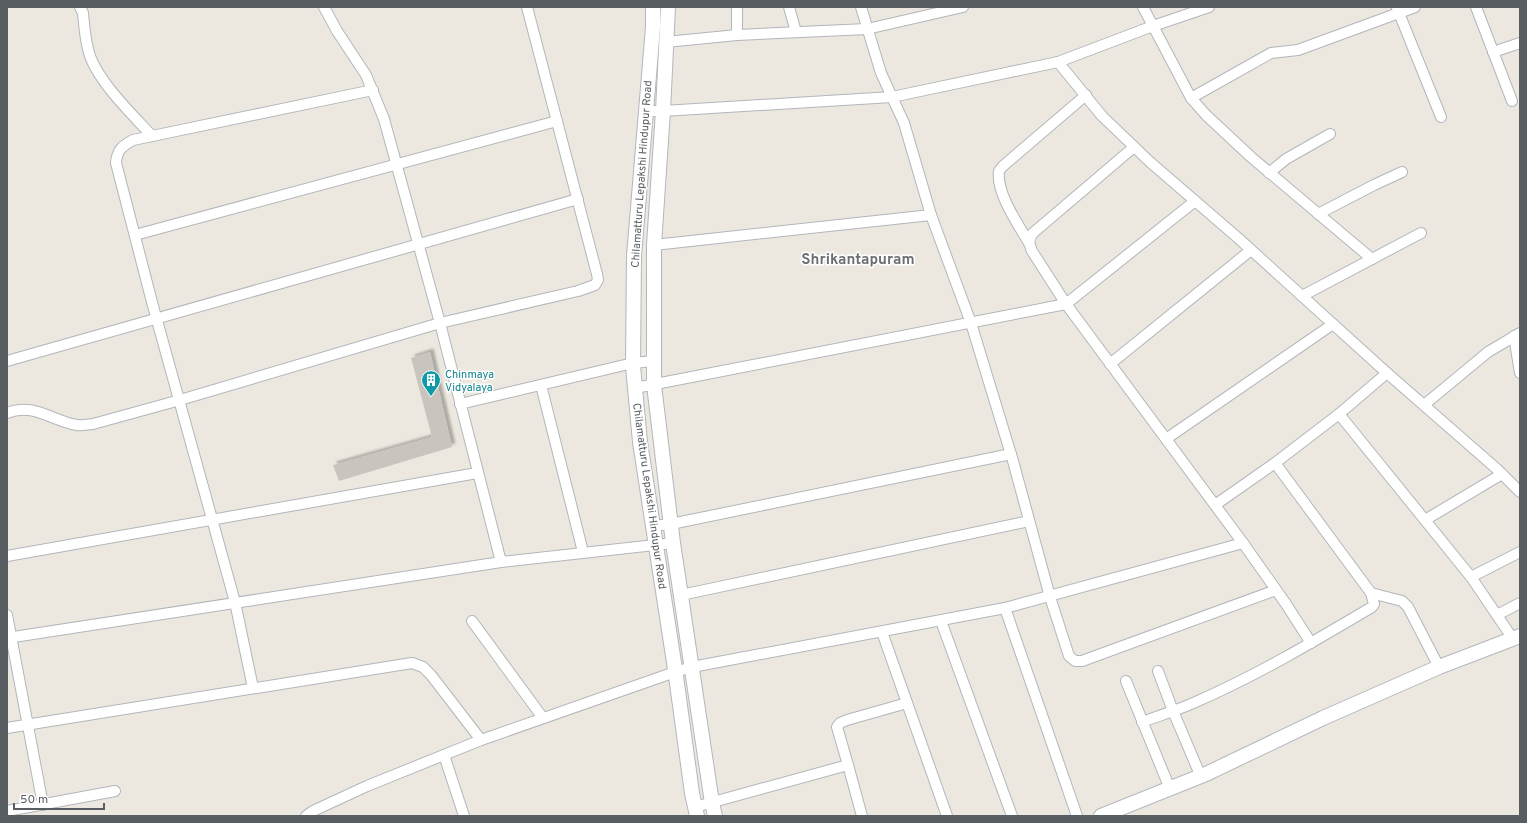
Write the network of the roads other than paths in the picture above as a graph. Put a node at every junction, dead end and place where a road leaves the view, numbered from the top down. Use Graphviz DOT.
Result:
graph roads {
  1 [pos="80,7"];
  2 [pos="324,7"];
  3 [pos="527,7"];
  4 [pos="653,7"];
  5 [pos="668,7"];
  6 [pos="737,7"];
  7 [pos="790,7"];
  8 [pos="861,7"];
  9 [pos="963,7"];
  10 [pos="1143,7"];
  11 [pos="1415,7"];
  12 [pos="1476,7"];
  13 [pos="1204,8"];
  14 [pos="944,9"];
  15 [pos="1398,10"];
  16 [pos="1153,26"];
  17 [pos="867,29"];
  18 [pos="796,32"];
  19 [pos="737,35"];
  20 [pos="666,42"];
  21 [pos="1520,43"];
  22 [pos="1493,52"];
  23 [pos="1058,62"];
  24 [pos="373,90"];
  25 [pos="1086,95"];
  26 [pos="892,97"];
  27 [pos="1191,98"];
  28 [pos="1512,101"];
  29 [pos="646,111"];
  30 [pos="663,111"];
  31 [pos="1441,117"];
  32 [pos="557,121"];
  33 [pos="1330,134"];
  34 [pos="152,136"];
  35 [pos="1134,147"];
  36 [pos="396,165"];
  37 [pos="1402,172"];
  38 [pos="1269,173"];
  39 [pos="578,199"];
  40 [pos="1196,201"];
  41 [pos="1318,214"];
  42 [pos="931,215"];
  43 [pos="1421,233"];
  44 [pos="134,235"];
  45 [pos="1029,243"];
  46 [pos="419,245"];
  47 [pos="654,245"];
  48 [pos="1252,250"];
  49 [pos="1372,259"];
  50 [pos="1302,296"];
  51 [pos="1066,304"];
  52 [pos="157,317"];
  53 [pos="440,323"];
  54 [pos="971,323"];
  55 [pos="1332,324"];
  56 [pos="1517,335"];
  57 [pos="7,361"];
  58 [pos="654,361"];
  59 [pos="633,363"];
  60 [pos="1110,364"];
  61 [pos="1386,372"];
  62 [pos="1520,372"];
  63 [pos="541,384"];
  64 [pos="654,385"];
  65 [pos="635,388"];
  66 [pos="180,400"];
  67 [pos="460,404"];
  68 [pos="1424,405"];
  69 [pos="7,413"];
  70 [pos="1338,414"];
  71 [pos="1166,439"];
  72 [pos="1011,454"];
  73 [pos="1275,462"];
  74 [pos="477,473"];
  75 [pos="1502,474"];
  76 [pos="1520,492"];
  77 [pos="1215,505"];
  78 [pos="1426,520"];
  79 [pos="213,521"];
  80 [pos="1029,521"];
  81 [pos="671,524"];
  82 [pos="653,526"];
  83 [pos="673,543"];
  84 [pos="1243,543"];
  85 [pos="656,544"];
  86 [pos="583,552"];
  87 [pos="1520,552"];
  88 [pos="7,556"];
  89 [pos="500,562"];
  90 [pos="1471,577"];
  91 [pos="1276,590"];
  92 [pos="1371,593"];
  93 [pos="681,595"];
  94 [pos="1050,597"];
  95 [pos="235,602"];
  96 [pos="1520,603"];
  97 [pos="1005,608"];
  98 [pos="7,615"];
  99 [pos="1497,615"];
  100 [pos="472,621"];
  101 [pos="941,621"];
  102 [pos="882,632"];
  103 [pos="9,638"];
  104 [pos="1517,638"];
  105 [pos="1311,643"];
  106 [pos="692,667"];
  107 [pos="1439,667"];
  108 [pos="1158,671"];
  109 [pos="676,672"];
  110 [pos="1126,681"];
  111 [pos="253,688"];
  112 [pos="907,703"];
  113 [pos="1173,711"];
  114 [pos="543,718"];
  115 [pos="1142,722"];
  116 [pos="27,724"];
  117 [pos="7,728"];
  118 [pos="481,740"];
  119 [pos="444,755"];
  120 [pos="848,765"];
  121 [pos="1201,777"];
  122 [pos="1170,789"];
  123 [pos="115,791"];
  124 [pos="43,805"];
  125 [pos="713,809"];
  126 [pos="7,811"];
  127 [pos="696,811"];
  128 [pos="306,816"];
  129 [pos="464,816"];
  130 [pos="862,816"];
  131 [pos="947,816"];
  132 [pos="1012,816"];
  133 [pos="1077,816"];
  134 [pos="1101,816"];
  1 -- 34 [label="street"];
  2 -- 24 [label="street"];
  3 -- 32 [label="street"];
  4 -- 29 [label="street, Chilamatturu Lepakshi Hindupur Road"];
  5 -- 20 [label="street, Chilamatturu Lepakshi Hindupur Road"];
  6 -- 19 [label="street"];
  7 -- 18 [label="street"];
  8 -- 17 [label="street"];
  9 -- 14 [label="street"];
  10 -- 16 [label="street"];
  11 -- 15 [label="street"];
  12 -- 22 [label="street"];
  13 -- 16 [label="street"];
  14 -- 17 [label="street"];
  15 -- 27 [label="street"];
  15 -- 31 [label="street"];
  16 -- 23 [label="street"];
  16 -- 27 [label="street"];
  17 -- 18 [label="street"];
  17 -- 26 [label="street"];
  18 -- 19 [label="street"];
  19 -- 20 [label="street"];
  20 -- 30 [label="street, Chilamatturu Lepakshi Hindupur Road"];
  21 -- 22 [label="street"];
  22 -- 28 [label="street"];
  23 -- 25 [label="street"];
  23 -- 26 [label="street"];
  24 -- 34 [label="street"];
  24 -- 36 [label="street"];
  25 -- 35 [label="street"];
  25 -- 45 [label="street"];
  26 -- 30 [label="street"];
  26 -- 42 [label="street"];
  27 -- 38 [label="street"];
  29 -- 30 [label="street"];
  29 -- 59 [label="street, Chilamatturu Lepakshi Hindupur Road"];
  30 -- 47 [label="street, Chilamatturu Lepakshi Hindupur Road"];
  32 -- 36 [label="street"];
  32 -- 39 [label="street"];
  33 -- 38 [label="street"];
  34 -- 44 [label="street"];
  35 -- 40 [label="street"];
  35 -- 45 [label="street"];
  36 -- 44 [label="street"];
  36 -- 46 [label="street"];
  37 -- 41 [label="street"];
  38 -- 41 [label="street"];
  39 -- 46 [label="street"];
  39 -- 53 [label="street"];
  40 -- 48 [label="street"];
  40 -- 51 [label="street"];
  41 -- 49 [label="street"];
  42 -- 47 [label="street"];
  42 -- 54 [label="street"];
  43 -- 49 [label="street"];
  44 -- 52 [label="street"];
  45 -- 51 [label="street"];
  46 -- 52 [label="street"];
  46 -- 53 [label="street"];
  47 -- 58 [label="street, Chilamatturu Lepakshi Hindupur Road"];
  48 -- 50 [label="street"];
  48 -- 60 [label="street"];
  49 -- 50 [label="street"];
  50 -- 55 [label="street"];
  51 -- 54 [label="street"];
  51 -- 60 [label="street"];
  52 -- 57 [label="street"];
  52 -- 66 [label="street"];
  53 -- 66 [label="street"];
  53 -- 67 [label="street"];
  54 -- 64 [label="street"];
  54 -- 72 [label="street"];
  55 -- 61 [label="street"];
  55 -- 71 [label="street"];
  56 -- 62 [label="street"];
  56 -- 68 [label="street"];
  58 -- 59 [label="street"];
  58 -- 64 [label="street, Chilamatturu Lepakshi Hindupur Road"];
  59 -- 63 [label="street"];
  59 -- 65 [label="street, Chilamatturu Lepakshi Hindupur Road"];
  60 -- 71 [label="street"];
  61 -- 68 [label="street"];
  61 -- 70 [label="street"];
  63 -- 67 [label="street"];
  63 -- 86 [label="street"];
  64 -- 65 [label="street"];
  64 -- 81 [label="street, Chilamatturu Lepakshi Hindupur Road"];
  65 -- 82 [label="street, Chilamatturu Lepakshi Hindupur Road"];
  66 -- 69 [label="street"];
  66 -- 79 [label="street"];
  67 -- 74 [label="street"];
  68 -- 75 [label="street"];
  70 -- 73 [label="street"];
  70 -- 78 [label="street"];
  71 -- 77 [label="street"];
  72 -- 80 [label="street"];
  72 -- 81 [label="street"];
  73 -- 77 [label="street"];
  73 -- 92 [label="street"];
  74 -- 79 [label="street"];
  74 -- 89 [label="street"];
  75 -- 76 [label="street"];
  75 -- 78 [label="street"];
  77 -- 84 [label="street"];
  78 -- 90 [label="street"];
  79 -- 88 [label="street"];
  79 -- 95 [label="street"];
  80 -- 93 [label="street"];
  80 -- 94 [label="street"];
  81 -- 82 [label="street"];
  81 -- 83 [label="street, Chilamatturu Lepakshi Hindupur Road"];
  82 -- 85 [label="street, Chilamatturu Lepakshi Hindupur Road"];
  83 -- 85 [label="street"];
  83 -- 93 [label="street, Chilamatturu Lepakshi Hindupur Road"];
  84 -- 91 [label="street"];
  84 -- 94 [label="street"];
  85 -- 86 [label="street"];
  85 -- 109 [label="street, Chilamatturu Lepakshi Hindupur Road"];
  86 -- 89 [label="street"];
  87 -- 90 [label="street"];
  89 -- 95 [label="street"];
  90 -- 99 [label="street"];
  91 -- 94 [label="street"];
  91 -- 105 [label="street"];
  92 -- 105 [label="street"];
  92 -- 107 [label="street"];
  93 -- 106 [label="street, Chilamatturu Lepakshi Hindupur Road"];
  94 -- 97 [label="street"];
  95 -- 103 [label="street"];
  95 -- 111 [label="street"];
  96 -- 99 [label="street"];
  97 -- 101 [label="street"];
  97 -- 133 [label="street"];
  98 -- 103 [label="street"];
  99 -- 104 [label="street"];
  100 -- 114 [label="street"];
  101 -- 102 [label="street"];
  101 -- 132 [label="street"];
  102 -- 106 [label="street"];
  102 -- 112 [label="street"];
  103 -- 116 [label="street"];
  104 -- 107 [label="street"];
  105 -- 113 [label="street"];
  106 -- 109 [label="street"];
  106 -- 125 [label="street, Chilamatturu Lepakshi Hindupur Road"];
  107 -- 121 [label="street"];
  108 -- 113 [label="street"];
  109 -- 114 [label="street"];
  109 -- 127 [label="street, Chilamatturu Lepakshi Hindupur Road"];
  110 -- 115 [label="street"];
  111 -- 116 [label="street"];
  111 -- 118 [label="street"];
  112 -- 120 [label="street"];
  112 -- 131 [label="street"];
  113 -- 115 [label="street"];
  113 -- 121 [label="street"];
  114 -- 118 [label="street"];
  115 -- 122 [label="street"];
  116 -- 117 [label="street"];
  116 -- 124 [label="street"];
  118 -- 119 [label="street"];
  119 -- 128 [label="street"];
  119 -- 129 [label="street"];
  120 -- 125 [label="street"];
  120 -- 130 [label="street"];
  121 -- 122 [label="street"];
  122 -- 134 [label="street"];
  123 -- 124 [label="street"];
  124 -- 126 [label="street"];
  125 -- 127 [label="street"];
}
